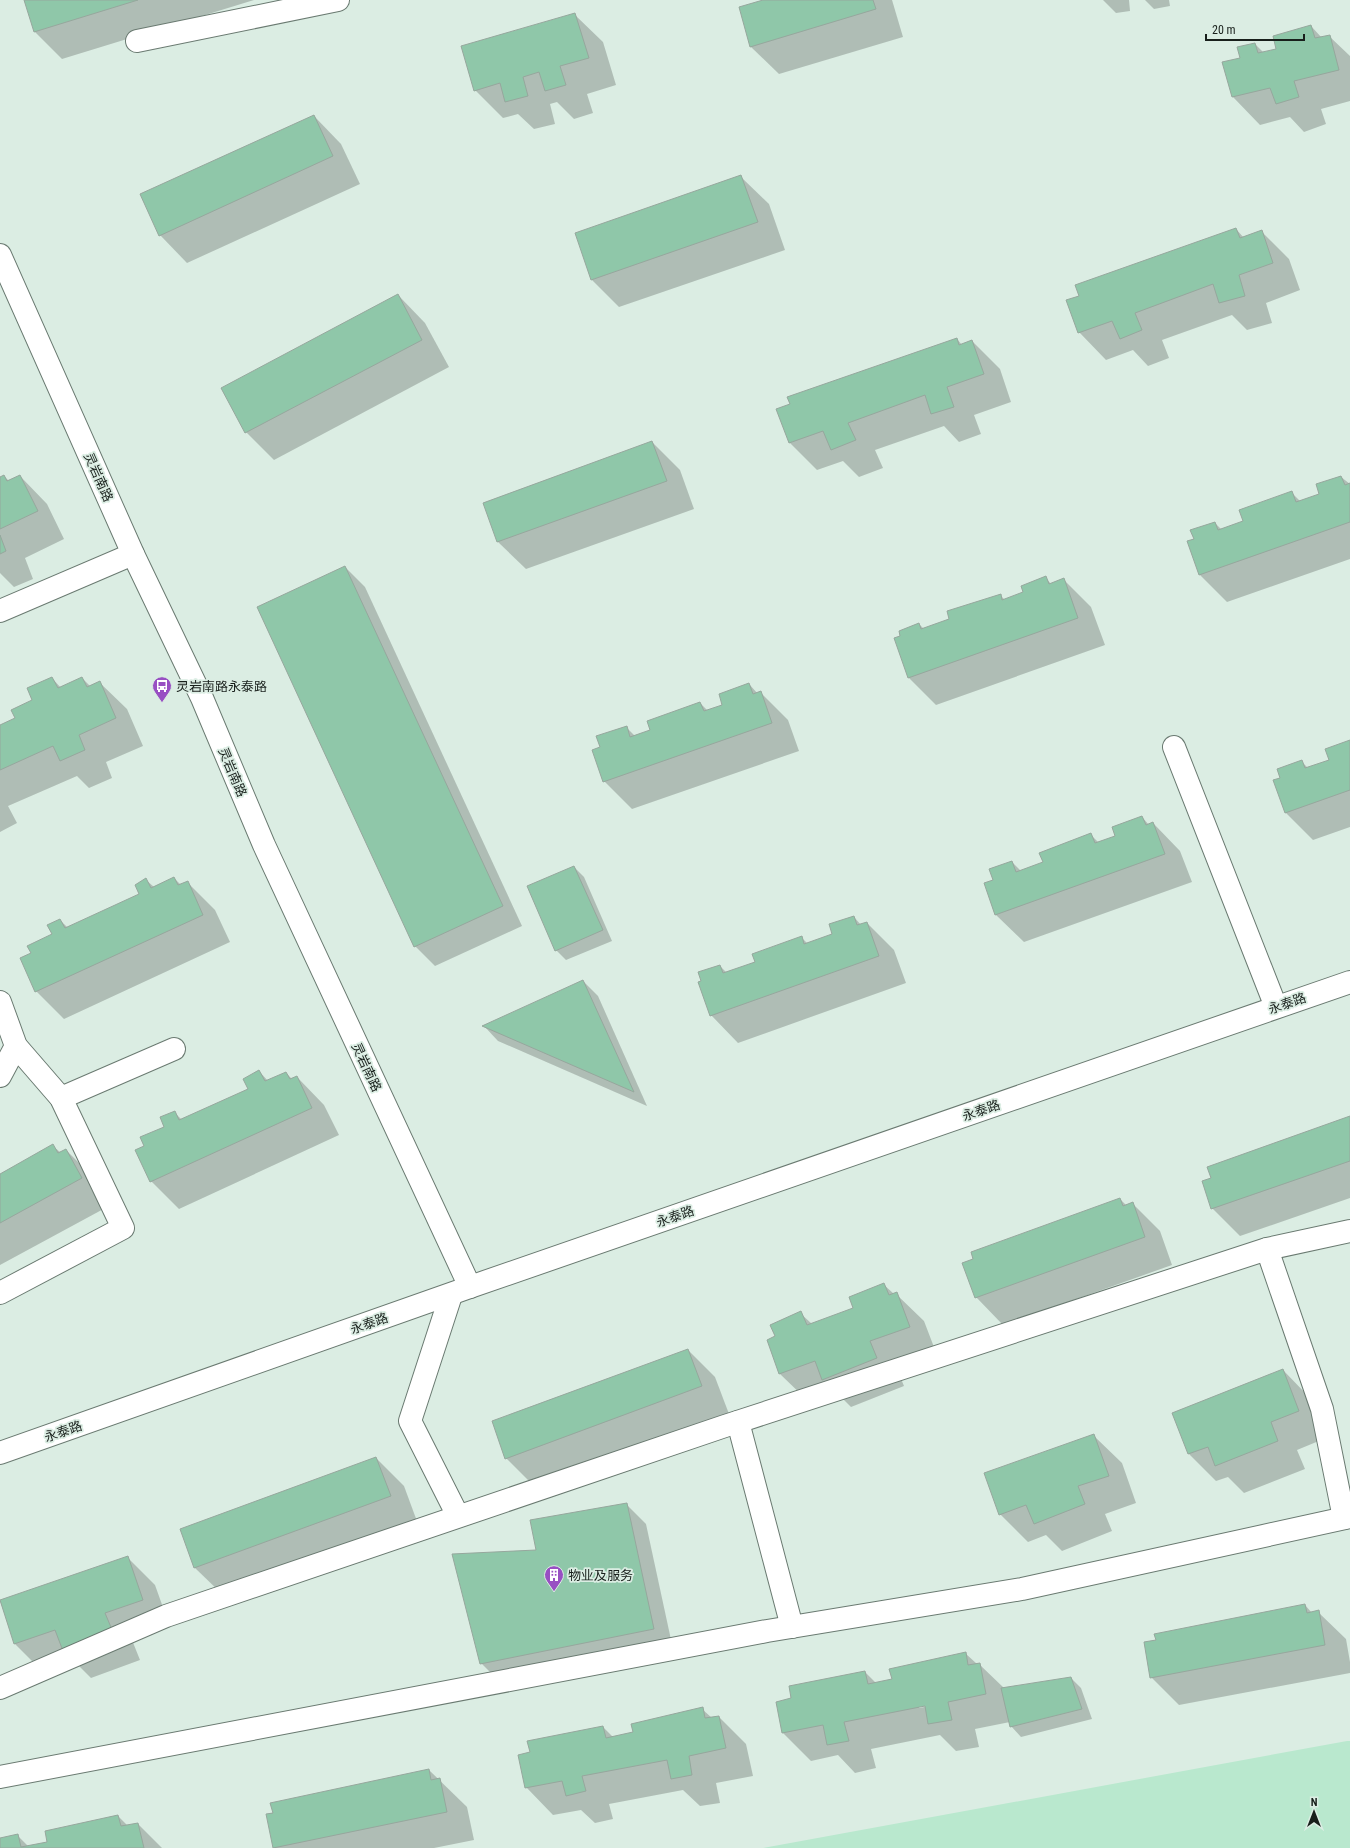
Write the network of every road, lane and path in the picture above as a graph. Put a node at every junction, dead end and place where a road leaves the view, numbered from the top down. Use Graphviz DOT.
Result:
graph roads {
  1 [pos="338,0"];
  2 [pos="137,41"];
  3 [pos="0,254"];
  4 [pos="133,554"];
  5 [pos="0,611"];
  6 [pos="1174,747"];
  7 [pos="1350,982"];
  8 [pos="0,1002"];
  9 [pos="1276,1007"];
  10 [pos="16,1046"];
  11 [pos="174,1049"];
  12 [pos="0,1076"];
  13 [pos="61,1098"];
  14 [pos="1350,1231"];
  15 [pos="1267,1249"];
  16 [pos="460,1291"];
  17 [pos="0,1293"];
  18 [pos="738,1422"];
  19 [pos="0,1453"];
  20 [pos="458,1516"];
  21 [pos="1347,1517"];
  22 [pos="792,1627"];
  23 [pos="0,1688"];
  24 [pos="0,1777"];
  1 -- 2 [label="street"];
  3 -- 4 [label="street, 灵岩南路"];
  4 -- 5 [label="street"];
  4 -- 16 [label="street, 灵岩南路"];
  6 -- 9 [label="street"];
  7 -- 9 [label="street, 永泰路"];
  8 -- 10 [label="street"];
  9 -- 16 [label="street, 永泰路"];
  10 -- 12 [label="street"];
  10 -- 13 [label="street"];
  11 -- 13 [label="street"];
  13 -- 17 [label="street"];
  14 -- 15 [label="street"];
  15 -- 18 [label="street"];
  15 -- 21 [label="street"];
  16 -- 19 [label="street, 永泰路"];
  16 -- 20 [label="street"];
  18 -- 20 [label="street"];
  18 -- 22 [label="street"];
  20 -- 23 [label="street"];
  21 -- 22 [label="street"];
  22 -- 24 [label="street"];
}
